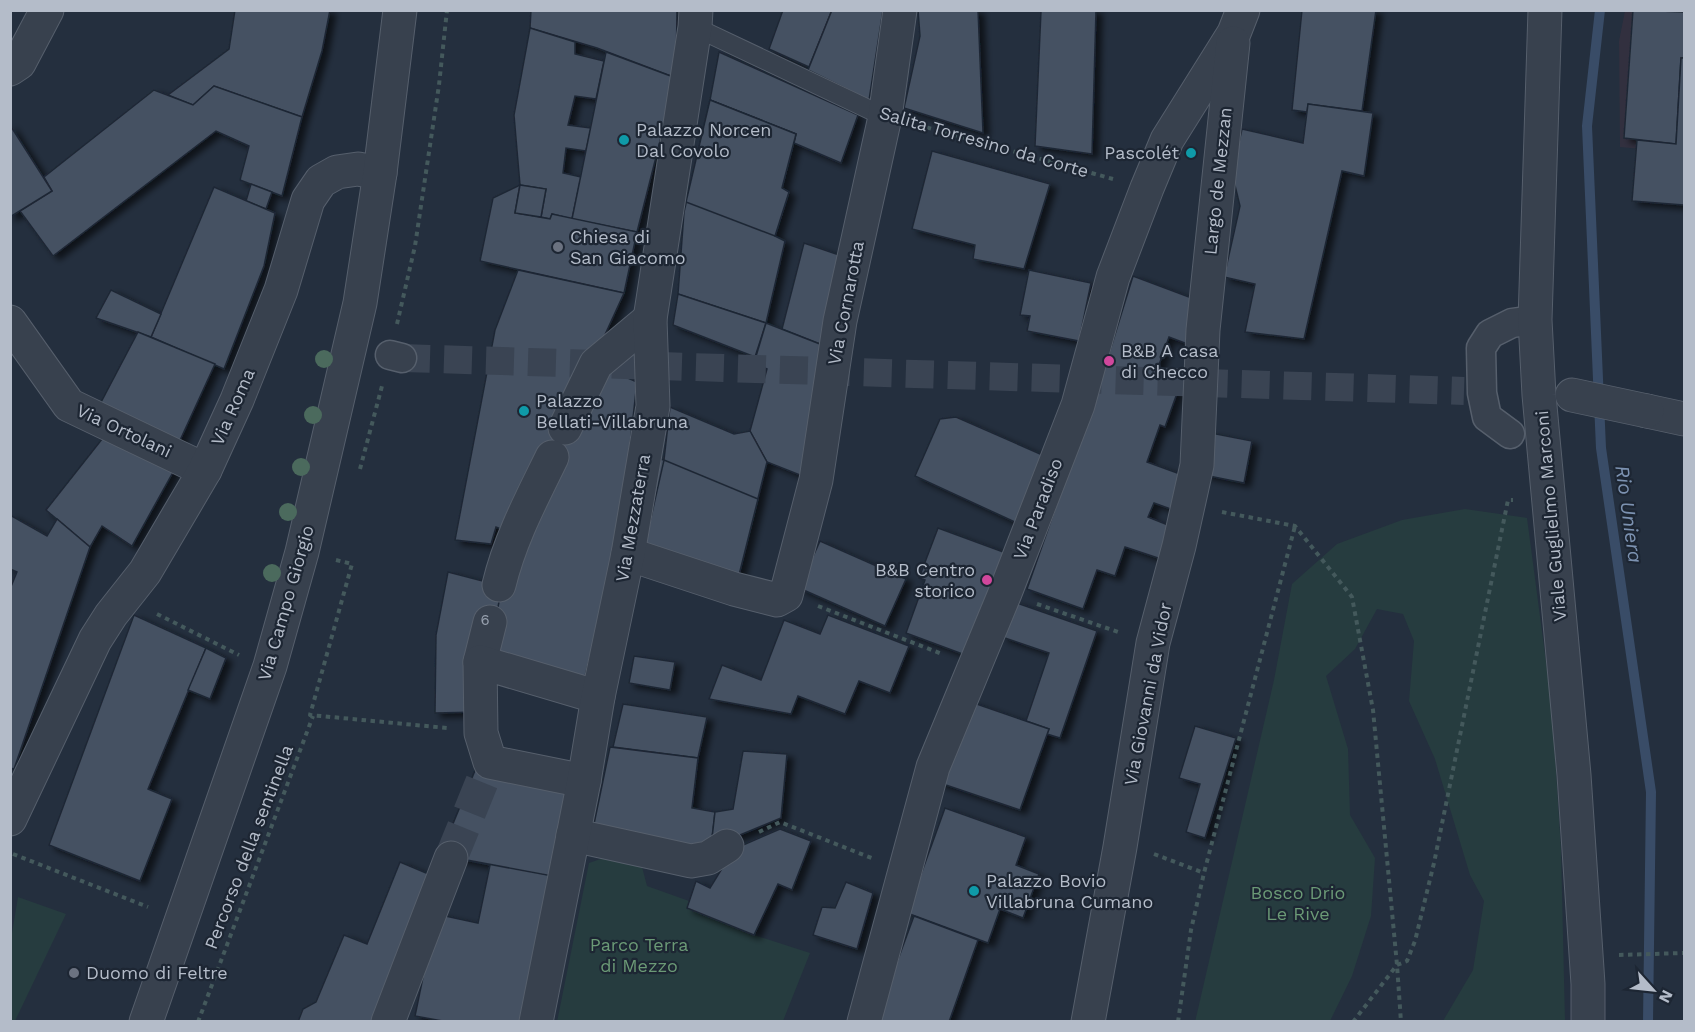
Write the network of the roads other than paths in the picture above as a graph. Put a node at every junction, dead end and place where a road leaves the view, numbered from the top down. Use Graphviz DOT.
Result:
graph roads {
  1 [pos="46,10"];
  2 [pos="400,10"];
  3 [pos="900,10"];
  4 [pos="1545,10"];
  5 [pos="696,19"];
  6 [pos="1238,22"];
  7 [pos="10,69"];
  8 [pos="885,117"];
  9 [pos="380,173"];
  10 [pos="650,318"];
  11 [pos="1535,320"];
  12 [pos="10,322"];
  13 [pos="1203,330"];
  14 [pos="1539,395"];
  15 [pos="1684,419"];
  16 [pos="1510,434"];
  17 [pos="205,470"];
  18 [pos="628,554"];
  19 [pos="499,585"];
  20 [pos="490,622"];
  21 [pos="480,662"];
  22 [pos="598,697"];
  23 [pos="584,781"];
  24 [pos="10,819"];
  25 [pos="573,835"];
  26 [pos="727,846"];
  27 [pos="452,858"];
  28 [pos="146,1022"];
  29 [pos="388,1022"];
  30 [pos="536,1022"];
  31 [pos="864,1022"];
  32 [pos="1088,1022"];
  33 [pos="1588,1022"];
  1 -- 7 [label="street"];
  2 -- 9 [label="street"];
  3 -- 8 [label="street, Via Cornarotta"];
  4 -- 11 [label="street, Viale Guglielmo Marconi"];
  5 -- 8 [label="lane, Salita Torresino da Corte"];
  5 -- 10 [label="street, Via Mezzaterra"];
  6 -- 13 [label="street, Largo de Mezzan"];
  6 -- 31 [label="street, Via Paradiso"];
  8 -- 18 [label="street, Via Cornarotta"];
  9 -- 17 [label="street, Via Roma"];
  9 -- 28 [label="street, Via Campo Giorgio"];
  10 -- 18 [label="street, Via Mezzaterra"];
  10 -- 19 [label="street"];
  11 -- 14 [label="street, Viale Guglielmo Marconi"];
  11 -- 16 [label="street"];
  12 -- 17 [label="street, Via Ortolani"];
  13 -- 32 [label="street, Via Giovanni da Vidor"];
  14 -- 15 [label="street"];
  14 -- 33 [label="street, Viale Guglielmo Marconi"];
  17 -- 24 [label="street, Via Roma"];
  18 -- 22 [label="street, Via Mezzaterra"];
  20 -- 21 [label="street"];
  21 -- 22 [label="street"];
  21 -- 23 [label="street"];
  22 -- 23 [label="street, Via Mezzaterra"];
  23 -- 25 [label="street, Via Mezzaterra"];
  25 -- 26 [label="street"];
  25 -- 30 [label="street, Via Mezzaterra"];
  27 -- 29 [label="street"];
}
